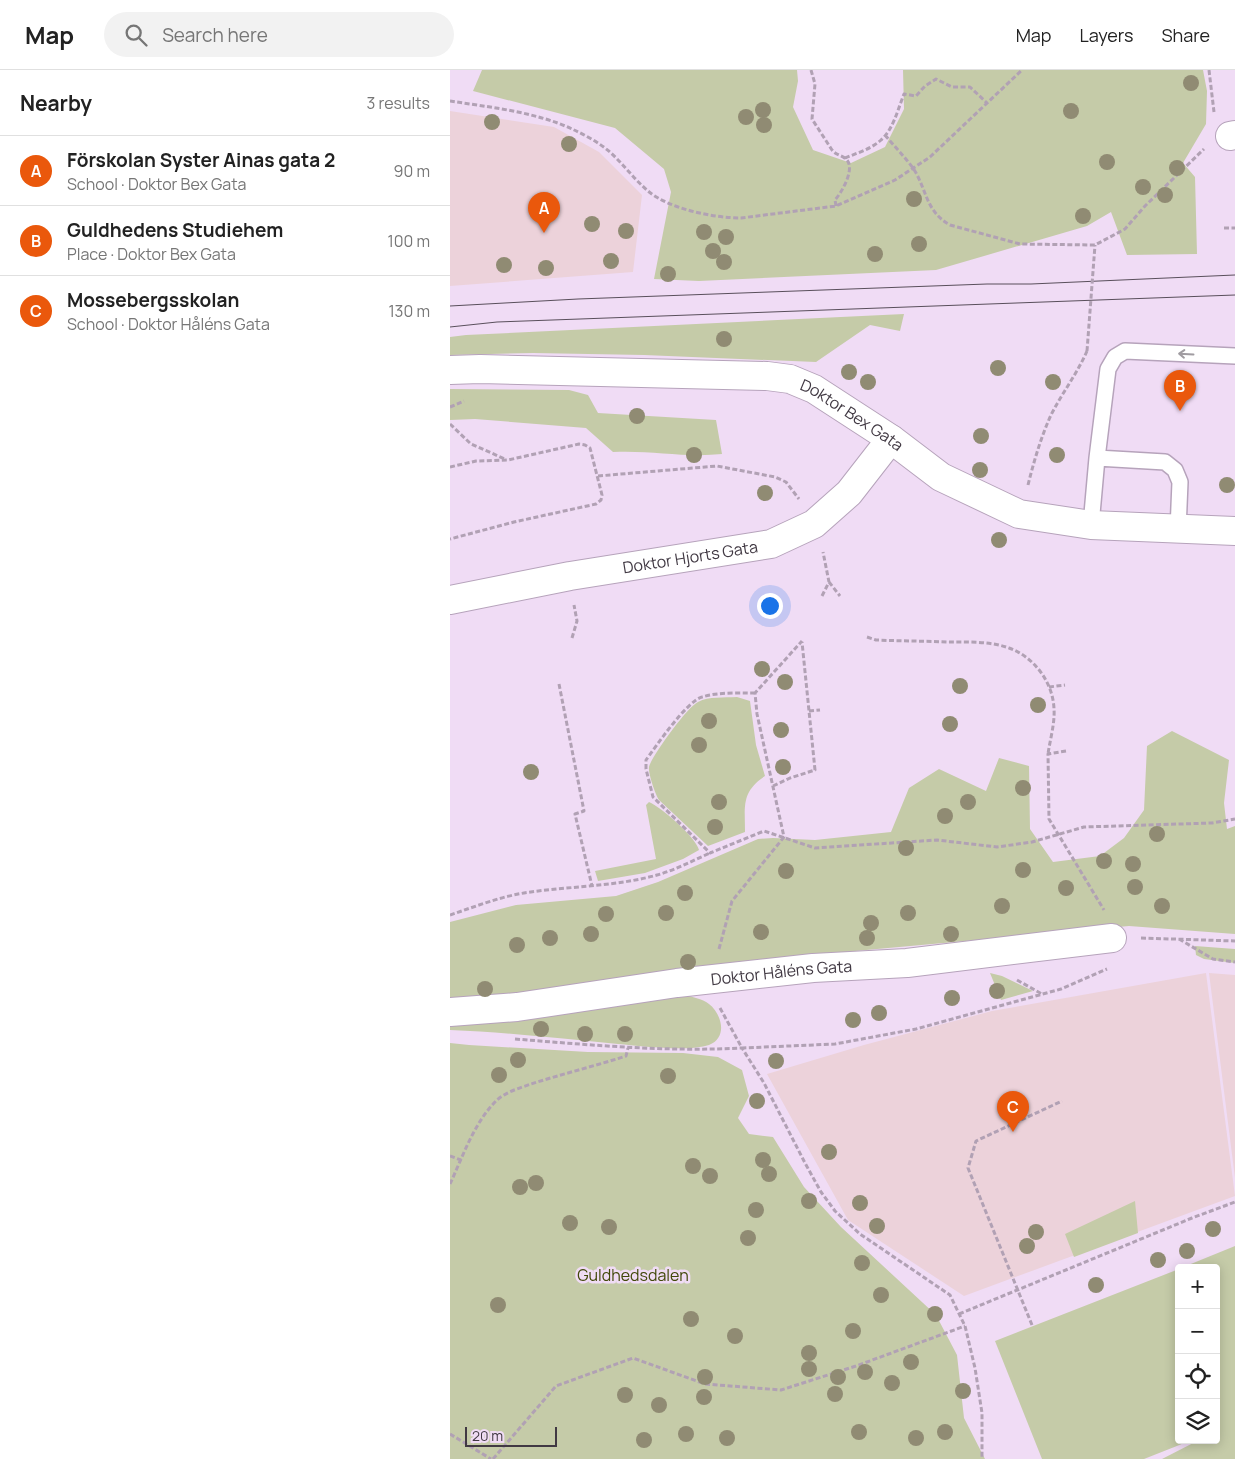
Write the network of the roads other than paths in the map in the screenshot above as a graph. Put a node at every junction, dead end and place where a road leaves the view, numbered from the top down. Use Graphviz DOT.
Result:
graph roads {
  1 [pos="1235,356"];
  2 [pos="450,370"];
  3 [pos="891,439"];
  4 [pos="1097,458"];
  5 [pos="1091,525"];
  6 [pos="1178,530"];
  7 [pos="1235,531"];
  8 [pos="450,600"];
  9 [pos="1112,938"];
  10 [pos="450,1012"];
  1 -- 4 [label="lane, one-way"];
  2 -- 3 [label="street, Doktor Bex Gata"];
  3 -- 5 [label="street, Doktor Bex Gata"];
  3 -- 8 [label="street, Doktor Hjorts Gata"];
  4 -- 5 [label="lane"];
  4 -- 6 [label="lane"];
  5 -- 6 [label="street, Doktor Bex Gata"];
  6 -- 7 [label="street, Doktor Bex Gata"];
  9 -- 10 [label="street, Doktor Håléns Gata"];
}
